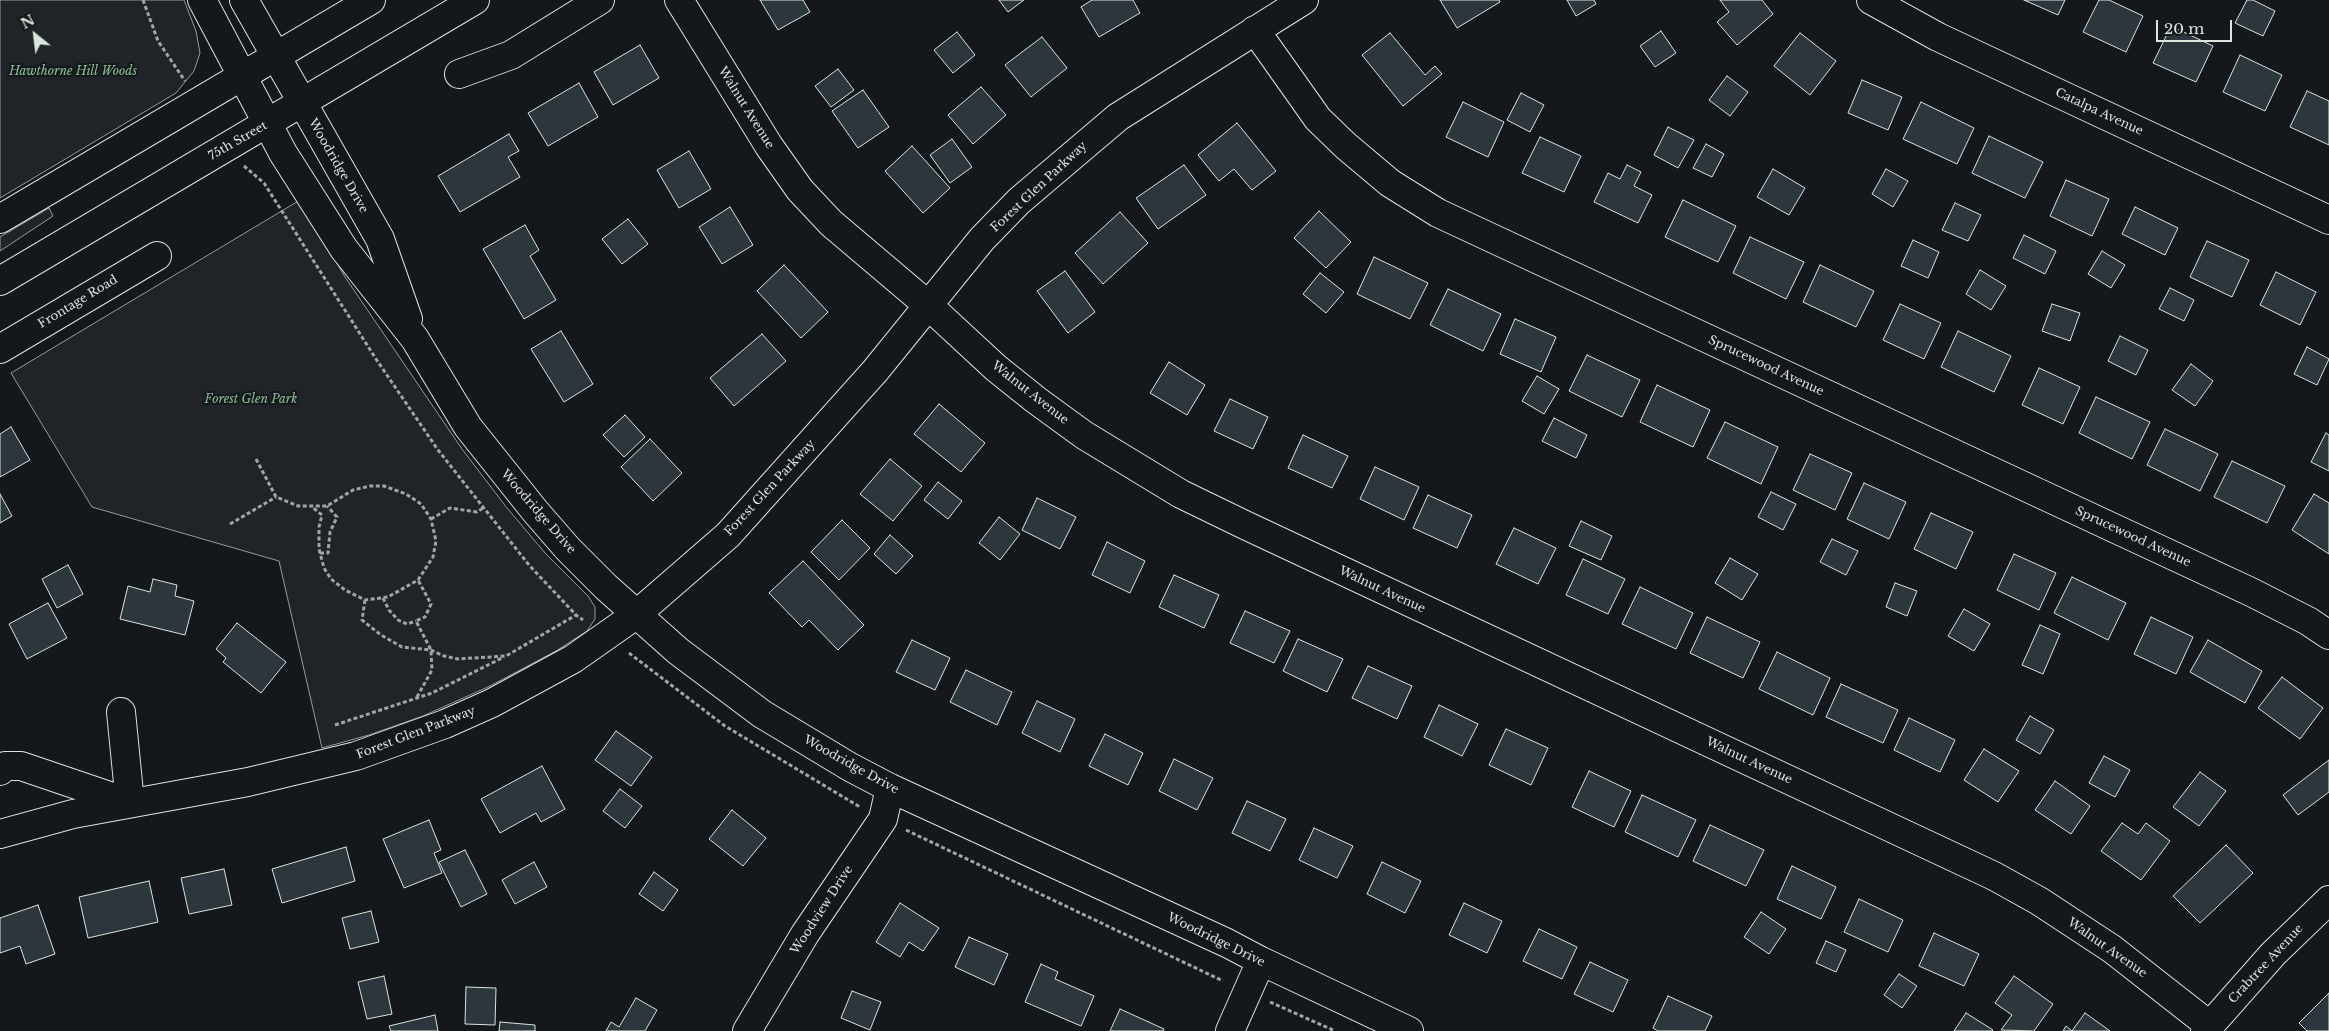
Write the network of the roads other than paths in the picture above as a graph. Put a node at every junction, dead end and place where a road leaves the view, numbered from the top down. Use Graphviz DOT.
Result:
graph roads {
  1 [pos="202,0"];
  2 [pos="244,0"];
  3 [pos="371,0"];
  4 [pos="474,0"];
  5 [pos="600,0"];
  6 [pos="679,0"];
  7 [pos="1304,0"];
  8 [pos="1871,0"];
  9 [pos="1255,30"];
  10 [pos="276,56"];
  11 [pos="459,74"];
  12 [pos="242,76"];
  13 [pos="302,104"];
  14 [pos="267,124"];
  15 [pos="0,219"];
  16 [pos="2329,220"];
  17 [pos="157,256"];
  18 [pos="0,281"];
  19 [pos="929,306"];
  20 [pos="415,339"];
  21 [pos="0,348"];
  22 [pos="637,614"];
  23 [pos="2329,635"];
  24 [pos="121,712"];
  25 [pos="0,771"];
  26 [pos="890,788"];
  27 [pos="130,803"];
  28 [pos="0,834"];
  29 [pos="2329,900"];
  30 [pos="1261,962"];
  31 [pos="2207,1028"];
  32 [pos="747,1031"];
  33 [pos="1230,1031"];
  34 [pos="1409,1031"];
  1 -- 12 [label="street, Woodridge Drive"];
  2 -- 10 [label="street, Woodridge Drive"];
  3 -- 10 [label="street"];
  4 -- 13 [label="street, 75th Street"];
  5 -- 11 [label="street"];
  6 -- 19 [label="street, Walnut Avenue"];
  7 -- 9 [label="street, Forest Glen Parkway"];
  8 -- 16 [label="street, Catalpa Avenue"];
  9 -- 19 [label="street, Forest Glen Parkway"];
  9 -- 23 [label="street, Sprucewood Avenue"];
  10 -- 12 [label="street"];
  10 -- 13 [label="street, Woodridge Drive"];
  12 -- 14 [label="street, Woodridge Drive"];
  12 -- 15 [label="street"];
  13 -- 14 [label="street, 75th Street"];
  13 -- 20 [label="street, Woodridge Drive"];
  14 -- 18 [label="street, 75th Street"];
  14 -- 20 [label="street, Woodridge Drive"];
  17 -- 21 [label="street, Frontage Road"];
  19 -- 22 [label="street, Forest Glen Parkway"];
  19 -- 31 [label="street, Walnut Avenue"];
  20 -- 22 [label="street, Woodridge Drive"];
  22 -- 26 [label="street, Woodridge Drive"];
  22 -- 27 [label="street, Forest Glen Parkway"];
  24 -- 27 [label="street"];
  25 -- 27 [label="street"];
  26 -- 30 [label="street, Woodridge Drive"];
  26 -- 32 [label="street, Woodview Drive"];
  27 -- 28 [label="street, Forest Glen Parkway"];
  29 -- 31 [label="street, Crabtree Avenue"];
  30 -- 33 [label="street"];
  30 -- 34 [label="street, Woodridge Drive"];
}
